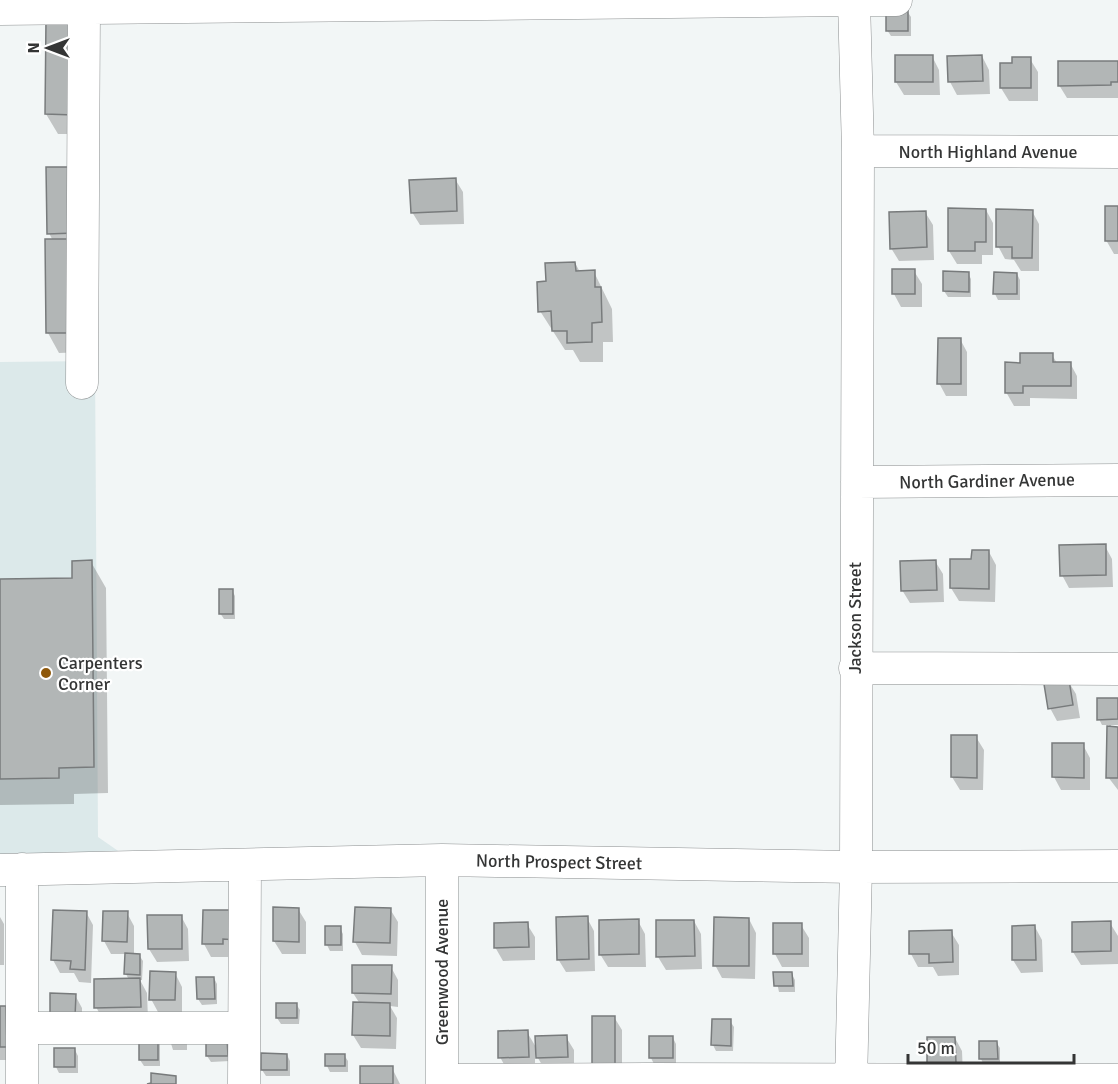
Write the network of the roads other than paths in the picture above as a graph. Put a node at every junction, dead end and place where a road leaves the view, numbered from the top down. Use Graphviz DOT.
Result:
graph roads {
  1 [pos="854,0"];
  2 [pos="896,0"];
  3 [pos="0,9"];
  4 [pos="84,9"];
  5 [pos="858,151"];
  6 [pos="1118,152"];
  7 [pos="82,383"];
  8 [pos="1118,480"];
  9 [pos="857,482"];
  10 [pos="855,668"];
  11 [pos="1118,669"];
  12 [pos="442,860"];
  13 [pos="245,865"];
  14 [pos="1118,866"];
  15 [pos="856,867"];
  16 [pos="11,869"];
  17 [pos="11,962"];
  18 [pos="22,1028"];
  19 [pos="244,1028"];
  20 [pos="1118,1080"];
  21 [pos="442,1082"];
  22 [pos="648,1082"];
  23 [pos="851,1082"];
  24 [pos="1055,1082"];
  25 [pos="22,1084"];
  26 [pos="244,1084"];
  1 -- 2 [label="street"];
  1 -- 4 [label="street"];
  1 -- 5 [label="street, Jackson Street"];
  3 -- 4 [label="street"];
  4 -- 7 [label="street"];
  5 -- 6 [label="street, North Highland Avenue"];
  5 -- 9 [label="street, Jackson Street"];
  8 -- 9 [label="street, North Gardiner Avenue"];
  9 -- 10 [label="street, Jackson Street"];
  10 -- 11 [label="street"];
  10 -- 15 [label="street, Jackson Street"];
  12 -- 13 [label="street, North Prospect Street"];
  12 -- 15 [label="street, North Prospect Street"];
  12 -- 21 [label="street, Greenwood Avenue"];
  13 -- 16 [label="street, North Prospect Street"];
  13 -- 19 [label="street"];
  14 -- 15 [label="street, North Prospect Street"];
  15 -- 23 [label="street, Jackson Street"];
  16 -- 17 [label="street"];
  17 -- 18 [label="street"];
  18 -- 19 [label="street"];
  18 -- 25 [label="street"];
  19 -- 26 [label="street"];
  20 -- 24 [label="street"];
  21 -- 22 [label="street"];
  22 -- 23 [label="street"];
  23 -- 24 [label="street"];
}
